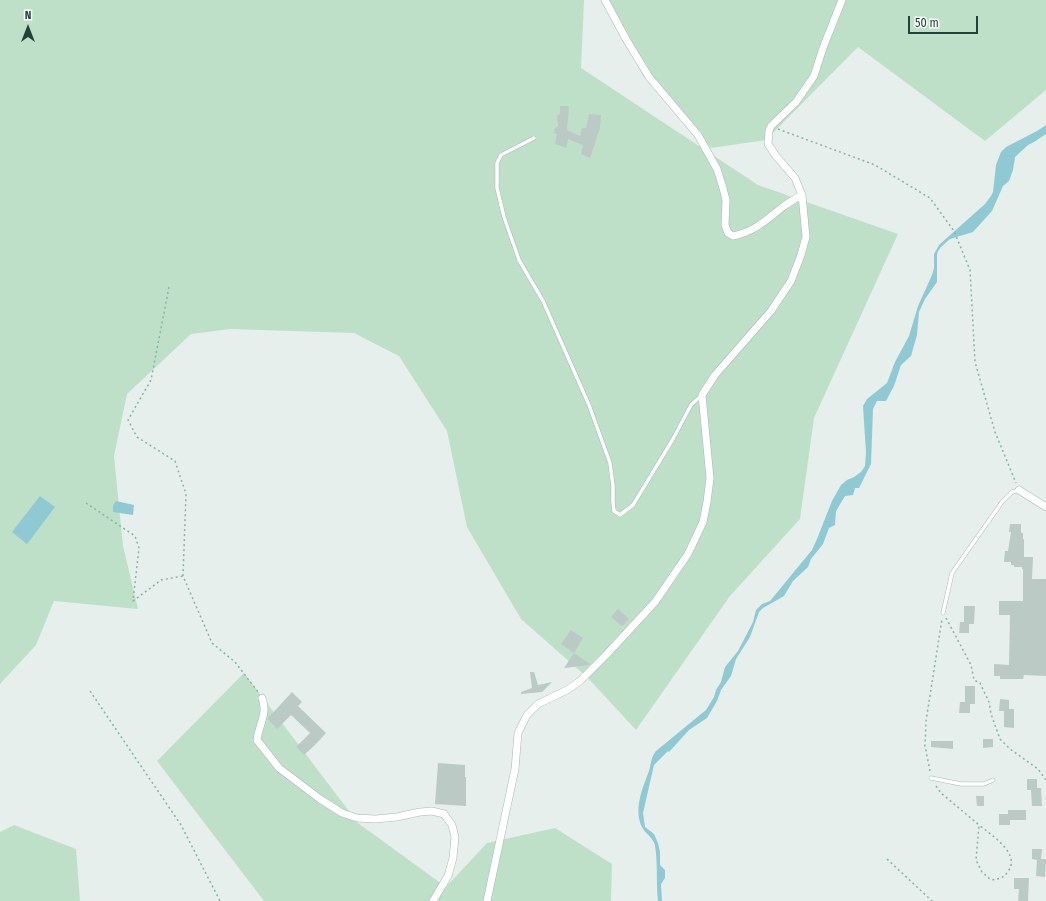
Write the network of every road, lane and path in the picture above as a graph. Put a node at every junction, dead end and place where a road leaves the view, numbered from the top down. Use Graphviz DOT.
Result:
graph roads {
  1 [pos="605,0"];
  2 [pos="842,0"];
  3 [pos="770,129"];
  4 [pos="534,138"];
  5 [pos="802,195"];
  6 [pos="169,287"];
  7 [pos="702,395"];
  8 [pos="1019,490"];
  9 [pos="86,504"];
  10 [pos="1046,507"];
  11 [pos="183,576"];
  12 [pos="943,613"];
  13 [pos="90,691"];
  14 [pos="262,698"];
  15 [pos="931,778"];
  16 [pos="994,780"];
  17 [pos="1046,780"];
  18 [pos="979,825"];
  19 [pos="887,859"];
  20 [pos="220,901"];
  21 [pos="433,901"];
  22 [pos="487,901"];
  23 [pos="932,901"];
  1 -- 5 [label="street"];
  2 -- 3 [label="street"];
  3 -- 5 [label="street"];
  3 -- 8 [label="path"];
  4 -- 7 [label="lane"];
  5 -- 7 [label="street"];
  6 -- 11 [label="path"];
  7 -- 22 [label="street"];
  8 -- 10 [label="street"];
  8 -- 12 [label="lane"];
  9 -- 11 [label="path"];
  11 -- 14 [label="path"];
  12 -- 15 [label="path"];
  12 -- 17 [label="path"];
  13 -- 20 [label="path"];
  14 -- 21 [label="street"];
  15 -- 16 [label="lane"];
  15 -- 18 [label="path"];
  18 -- 18 [label="path"];
  19 -- 23 [label="path"];
}
